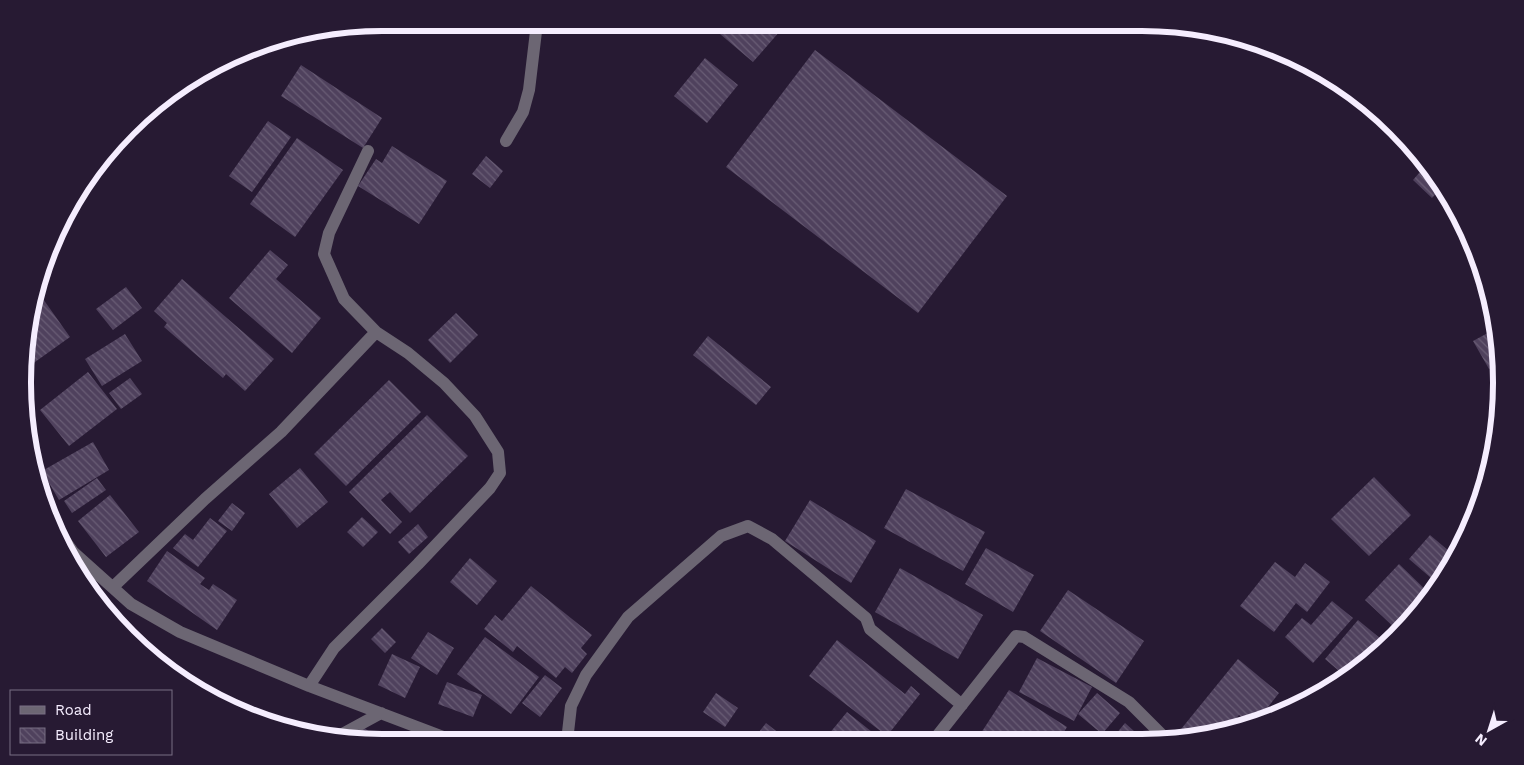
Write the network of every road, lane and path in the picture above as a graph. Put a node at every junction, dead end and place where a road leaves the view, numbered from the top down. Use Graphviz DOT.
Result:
graph roads {
  1 [pos="536,31"];
  2 [pos="506,141"];
  3 [pos="368,151"];
  4 [pos="376,332"];
  5 [pos="76,555"];
  6 [pos="113,587"];
  7 [pos="309,686"];
  8 [pos="962,705"];
  9 [pos="381,713"];
  10 [pos="346,732"];
  11 [pos="1159,733"];
  12 [pos="434,734"];
  13 [pos="568,734"];
  14 [pos="939,734"];
  1 -- 2 [label="street"];
  3 -- 4 [label="street"];
  4 -- 6 [label="street"];
  4 -- 7 [label="street"];
  5 -- 6 [label="street"];
  6 -- 7 [label="street"];
  7 -- 9 [label="street"];
  8 -- 11 [label="street"];
  8 -- 13 [label="street"];
  8 -- 14 [label="street"];
  9 -- 10 [label="street"];
  9 -- 12 [label="street"];
}
